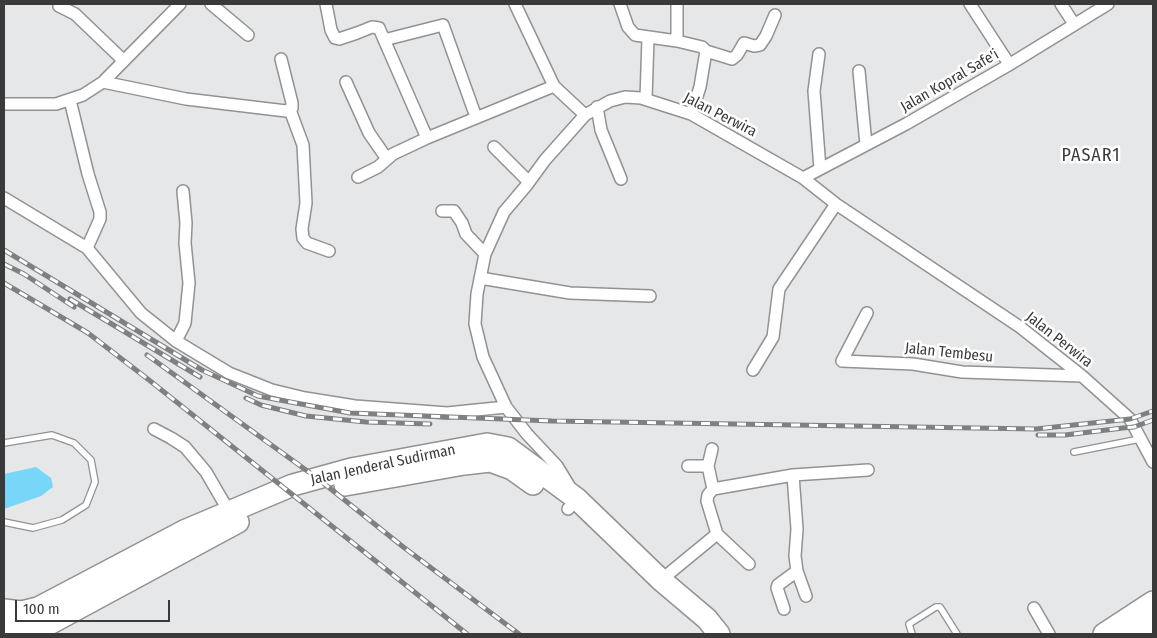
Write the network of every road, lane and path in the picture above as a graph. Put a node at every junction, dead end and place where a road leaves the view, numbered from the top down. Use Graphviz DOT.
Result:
graph roads {
  1 [pos="180,4"];
  2 [pos="211,4"];
  3 [pos="326,4"];
  4 [pos="515,4"];
  5 [pos="620,4"];
  6 [pos="677,4"];
  7 [pos="970,4"];
  8 [pos="1061,4"];
  9 [pos="1108,4"];
  10 [pos="59,6"];
  11 [pos="775,15"];
  12 [pos="1074,24"];
  13 [pos="248,35"];
  14 [pos="648,38"];
  15 [pos="384,40"];
  16 [pos="677,41"];
  17 [pos="706,51"];
  18 [pos="819,54"];
  19 [pos="281,59"];
  20 [pos="124,61"];
  21 [pos="1009,64"];
  22 [pos="859,71"];
  23 [pos="103,82"];
  24 [pos="346,82"];
  25 [pos="554,86"];
  26 [pos="646,99"];
  27 [pos="70,100"];
  28 [pos="4,104"];
  29 [pos="597,107"];
  30 [pos="290,110"];
  31 [pos="691,114"];
  32 [pos="585,115"];
  33 [pos="476,117"];
  34 [pos="427,138"];
  35 [pos="866,145"];
  36 [pos="494,147"];
  37 [pos="387,159"];
  38 [pos="820,169"];
  39 [pos="358,177"];
  40 [pos="803,178"];
  41 [pos="621,179"];
  42 [pos="529,182"];
  43 [pos="183,191"];
  44 [pos="4,198"];
  45 [pos="836,204"];
  46 [pos="442,211"];
  47 [pos="88,248"];
  48 [pos="329,251"];
  49 [pos="485,254"];
  50 [pos="480,278"];
  51 [pos="650,296"];
  52 [pos="867,313"];
  53 [pos="176,342"];
  54 [pos="753,370"];
  55 [pos="1082,376"];
  56 [pos="506,408"];
  57 [pos="154,429"];
  58 [pos="1140,439"];
  59 [pos="4,443"];
  60 [pos="712,449"];
  61 [pos="1074,452"];
  62 [pos="1153,462"];
  63 [pos="688,466"];
  64 [pos="708,466"];
  65 [pos="868,470"];
  66 [pos="793,474"];
  67 [pos="713,489"];
  68 [pos="572,504"];
  69 [pos="232,517"];
  70 [pos="4,522"];
  71 [pos="717,534"];
  72 [pos="749,564"];
  73 [pos="797,571"];
  74 [pos="661,580"];
  75 [pos="806,596"];
  76 [pos="1153,602"];
  77 [pos="1034,608"];
  78 [pos="784,609"];
  79 [pos="4,610"];
  80 [pos="1153,621"];
  81 [pos="4,628"];
  82 [pos="701,634"];
  83 [pos="719,634"];
  84 [pos="912,634"];
  85 [pos="957,634"];
  86 [pos="1049,634"];
  87 [pos="1104,634"];
  88 [pos="1134,634"];
  1 -- 20 [label="street"];
  2 -- 13 [label="street"];
  3 -- 15 [label="street"];
  4 -- 25 [label="street"];
  5 -- 14 [label="street"];
  6 -- 16 [label="street"];
  7 -- 21 [label="street"];
  8 -- 12 [label="street"];
  9 -- 12 [label="street, Jalan Kopral Safe'i"];
  10 -- 20 [label="street"];
  11 -- 17 [label="street"];
  12 -- 21 [label="street, Jalan Kopral Safe'i"];
  14 -- 16 [label="street"];
  14 -- 26 [label="street"];
  15 -- 33 [label="street"];
  15 -- 34 [label="street"];
  16 -- 17 [label="street"];
  17 -- 31 [label="street"];
  18 -- 38 [label="street"];
  19 -- 30 [label="street"];
  20 -- 23 [label="street"];
  21 -- 35 [label="street, Jalan Kopral Safe'i"];
  22 -- 35 [label="street"];
  23 -- 27 [label="street"];
  23 -- 30 [label="street"];
  24 -- 37 [label="street"];
  25 -- 32 [label="street"];
  25 -- 33 [label="street"];
  26 -- 29 [label="street, Jalan Perwira"];
  26 -- 31 [label="street, Jalan Perwira"];
  27 -- 28 [label="street"];
  27 -- 47 [label="street"];
  29 -- 32 [label="street, Jalan Perwira"];
  29 -- 41 [label="street"];
  30 -- 48 [label="street"];
  31 -- 40 [label="street, Jalan Perwira"];
  32 -- 42 [label="street, Jalan Perwira"];
  33 -- 34 [label="street"];
  34 -- 37 [label="street"];
  35 -- 38 [label="street, Jalan Kopral Safe'i"];
  36 -- 42 [label="street"];
  37 -- 39 [label="street"];
  38 -- 40 [label="street, Jalan Kopral Safe'i"];
  40 -- 45 [label="street, Jalan Perwira"];
  42 -- 49 [label="street, Jalan Perwira"];
  43 -- 53 [label="street"];
  44 -- 47 [label="street"];
  45 -- 54 [label="street"];
  45 -- 55 [label="street, Jalan Perwira"];
  46 -- 49 [label="street"];
  47 -- 53 [label="street"];
  49 -- 50 [label="street, Jalan Perwira"];
  50 -- 51 [label="street"];
  50 -- 56 [label="street, Jalan Perwira"];
  52 -- 55 [label="street, Jalan Tembesu"];
  53 -- 56 [label="street"];
  55 -- 58 [label="street, Jalan Perwira"];
  56 -- 68 [label="street, Jalan Perwira"];
  57 -- 69 [label="street"];
  58 -- 61 [label="lane"];
  58 -- 62 [label="street, Jalan Perwira"];
  59 -- 70 [label="lane"];
  60 -- 64 [label="street"];
  63 -- 64 [label="street"];
  64 -- 67 [label="street"];
  65 -- 66 [label="street"];
  66 -- 67 [label="street"];
  66 -- 73 [label="street"];
  67 -- 71 [label="street"];
  68 -- 69 [label="highway, Jalan Jenderal Sudirman"];
  68 -- 74 [label="highway, Jalan Jenderal Sudirman"];
  68 -- 82 [label="highway, Jalan Jenderal Sudirman"];
  69 -- 79 [label="highway, Jalan Jenderal Sudirman"];
  69 -- 81 [label="highway, Jalan Jenderal Sudirman"];
  71 -- 72 [label="street"];
  71 -- 74 [label="street"];
  73 -- 75 [label="street"];
  73 -- 78 [label="street"];
  74 -- 83 [label="highway, Jalan Jenderal Sudirman"];
  76 -- 87 [label="highway"];
  77 -- 86 [label="street"];
  80 -- 88 [label="highway"];
  84 -- 85 [label="lane"];
}
